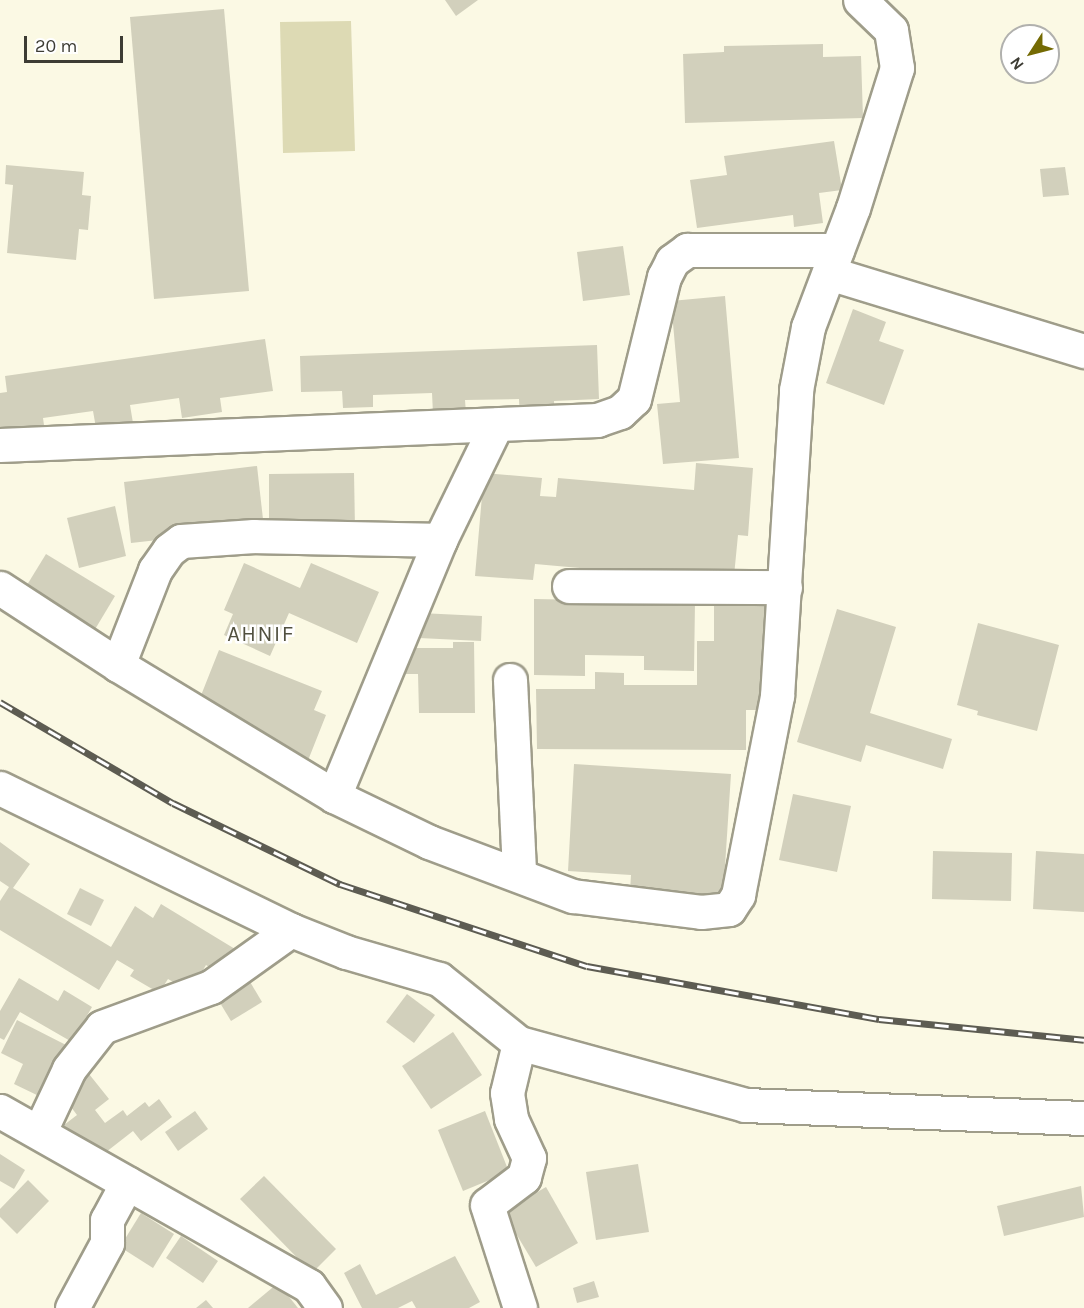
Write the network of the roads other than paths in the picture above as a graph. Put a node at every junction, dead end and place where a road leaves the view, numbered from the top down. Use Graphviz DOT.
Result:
graph roads {
  1 [pos="860,0"];
  2 [pos="833,261"];
  3 [pos="1084,351"];
  4 [pos="496,424"];
  5 [pos="0,445"];
  6 [pos="440,540"];
  7 [pos="569,586"];
  8 [pos="785,587"];
  9 [pos="0,588"];
  10 [pos="118,665"];
  11 [pos="510,680"];
  12 [pos="0,788"];
  13 [pos="334,796"];
  14 [pos="519,873"];
  15 [pos="291,930"];
  16 [pos="519,1043"];
  17 [pos="0,1111"];
  18 [pos="1084,1118"];
  19 [pos="40,1131"];
  20 [pos="127,1183"];
  21 [pos="72,1308"];
  22 [pos="325,1308"];
  23 [pos="520,1308"];
  1 -- 2 [label="street"];
  2 -- 3 [label="street"];
  2 -- 4 [label="street"];
  2 -- 8 [label="street"];
  4 -- 5 [label="street"];
  4 -- 6 [label="street"];
  6 -- 10 [label="street"];
  6 -- 13 [label="street"];
  7 -- 8 [label="street"];
  8 -- 14 [label="street"];
  9 -- 10 [label="street"];
  10 -- 13 [label="street"];
  11 -- 14 [label="street"];
  12 -- 15 [label="street"];
  13 -- 14 [label="street"];
  15 -- 16 [label="street"];
  15 -- 19 [label="street"];
  16 -- 18 [label="street"];
  16 -- 23 [label="street"];
  17 -- 19 [label="street"];
  19 -- 20 [label="street"];
  20 -- 21 [label="street"];
  20 -- 22 [label="street"];
}
